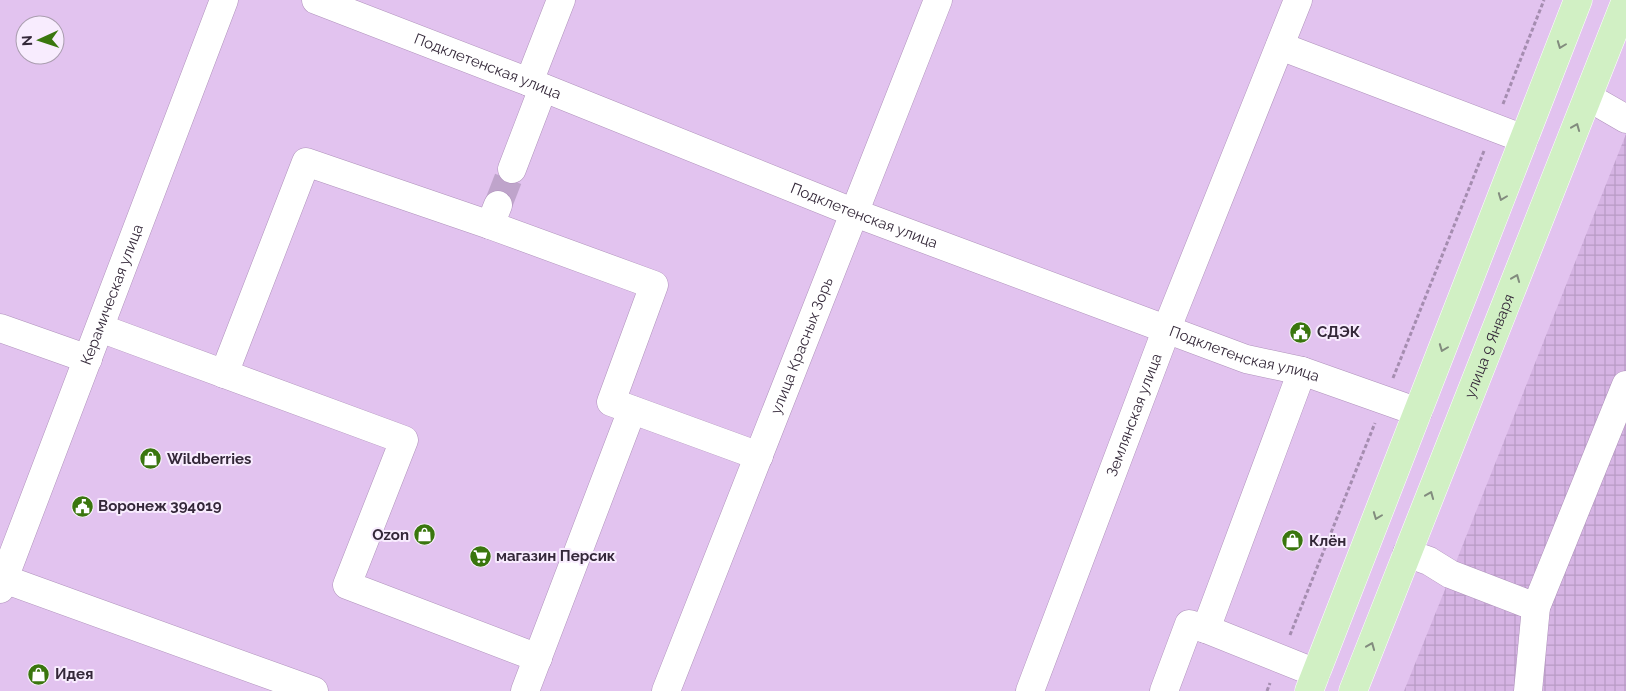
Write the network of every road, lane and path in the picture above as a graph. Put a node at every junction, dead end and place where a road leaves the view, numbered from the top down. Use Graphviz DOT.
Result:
graph roads {
  1 [pos="224,0"];
  2 [pos="316,0"];
  3 [pos="562,0"];
  4 [pos="938,0"];
  5 [pos="1298,0"];
  6 [pos="1544,0"];
  7 [pos="1578,0"];
  8 [pos="1626,0"];
  9 [pos="1280,46"];
  10 [pos="1547,81"];
  11 [pos="536,85"];
  12 [pos="1588,97"];
  13 [pos="1626,119"];
  14 [pos="1493,127"];
  15 [pos="1524,139"];
  16 [pos="512,169"];
  17 [pos="855,213"];
  18 [pos="0,328"];
  19 [pos="100,328"];
  20 [pos="1167,328"];
  21 [pos="88,359"];
  22 [pos="1302,371"];
  23 [pos="224,374"];
  24 [pos="1626,385"];
  25 [pos="1384,400"];
  26 [pos="632,410"];
  27 [pos="1418,412"];
  28 [pos="759,456"];
  29 [pos="1407,553"];
  30 [pos="2,584"];
  31 [pos="1536,606"];
  32 [pos="1206,629"];
  33 [pos="538,658"];
  34 [pos="1281,658"];
  35 [pos="1312,682"];
  36 [pos="314,691"];
  37 [pos="525,691"];
  38 [pos="666,691"];
  39 [pos="1030,691"];
  40 [pos="1164,691"];
  41 [pos="1267,691"];
  42 [pos="1353,691"];
  43 [pos="1528,691"];
  1 -- 19 [label="street, Керамическая улица"];
  2 -- 11 [label="street, Подклетенская улица"];
  3 -- 11 [label="street"];
  4 -- 17 [label="street, улица Красных Зорь"];
  5 -- 9 [label="street, Землянская улица"];
  6 -- 14 [label="path"];
  7 -- 10 [label="main road, one-way"];
  8 -- 12 [label="main road, улица 9 Января"];
  9 -- 14 [label="street"];
  9 -- 20 [label="street, Землянская улица"];
  10 -- 12 [label="main road"];
  10 -- 15 [label="main road"];
  11 -- 16 [label="street"];
  11 -- 17 [label="street, Подклетенская улица"];
  12 -- 13 [label="street"];
  29 -- 12 [label="main road, улица 9 Января, one-way"];
  14 -- 15 [label="street"];
  14 -- 25 [label="path"];
  15 -- 27 [label="main road, one-way"];
  17 -- 20 [label="street, Подклетенская улица"];
  17 -- 28 [label="street, улица Красных Зорь"];
  18 -- 21 [label="street"];
  19 -- 21 [label="street, Керамическая улица"];
  19 -- 23 [label="street"];
  20 -- 22 [label="street, Подклетенская улица"];
  20 -- 39 [label="street, Землянская улица"];
  21 -- 30 [label="street, Керамическая улица"];
  22 -- 25 [label="street, Подклетенская улица"];
  22 -- 32 [label="street"];
  23 -- 26 [label="street"];
  23 -- 33 [label="street"];
  24 -- 31 [label="street"];
  25 -- 27 [label="street, Подклетенская улица"];
  25 -- 34 [label="path"];
  26 -- 28 [label="street"];
  26 -- 33 [label="street"];
  27 -- 35 [label="main road, one-way"];
  28 -- 38 [label="street, улица Красных Зорь"];
  29 -- 31 [label="street"];
  42 -- 29 [label="main road, улица 9 Января, one-way"];
  30 -- 36 [label="street"];
  31 -- 43 [label="street"];
  32 -- 34 [label="street"];
  32 -- 40 [label="street"];
  33 -- 37 [label="street"];
  34 -- 35 [label="street"];
  34 -- 41 [label="path"];
}
